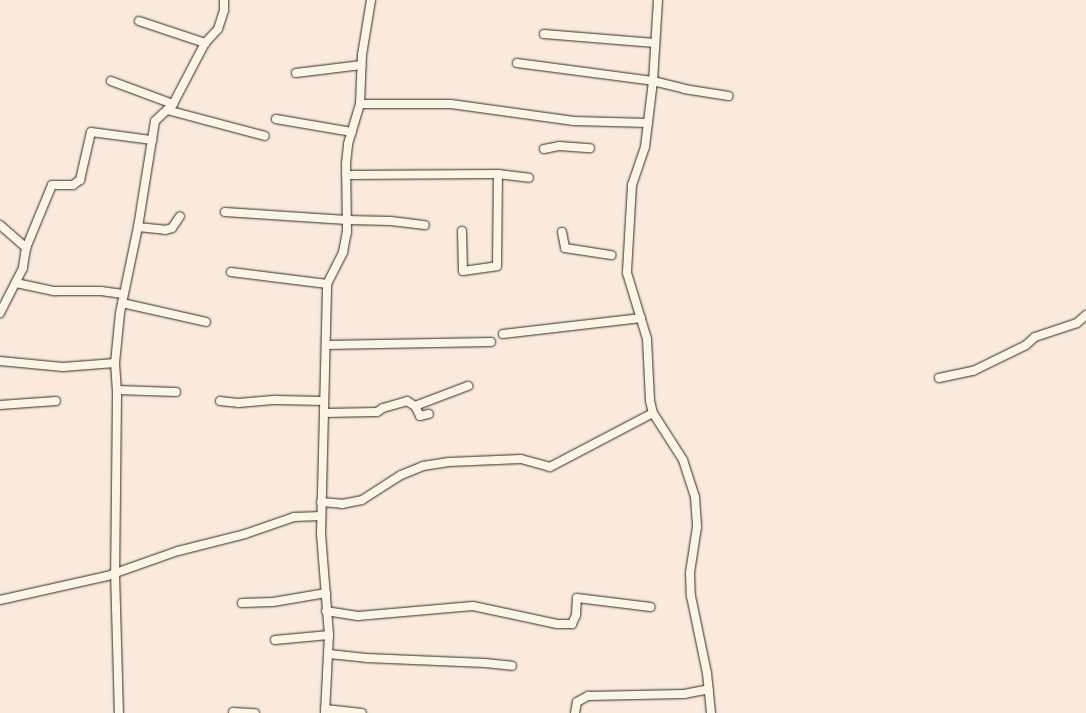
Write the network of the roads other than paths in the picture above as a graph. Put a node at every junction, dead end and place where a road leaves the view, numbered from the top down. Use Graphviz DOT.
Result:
graph roads {
  1 [pos="224,0"];
  2 [pos="371,0"];
  3 [pos="658,0"];
  4 [pos="139,21"];
  5 [pos="544,34"];
  6 [pos="206,43"];
  7 [pos="655,43"];
  8 [pos="517,63"];
  9 [pos="362,64"];
  10 [pos="296,73"];
  11 [pos="111,81"];
  12 [pos="653,81"];
  13 [pos="728,96"];
  14 [pos="173,104"];
  15 [pos="360,104"];
  16 [pos="167,110"];
  17 [pos="276,119"];
  18 [pos="648,123"];
  19 [pos="352,132"];
  20 [pos="265,136"];
  21 [pos="152,140"];
  22 [pos="590,148"];
  23 [pos="544,149"];
  24 [pos="498,174"];
  25 [pos="346,175"];
  26 [pos="529,178"];
  27 [pos="225,212"];
  28 [pos="180,216"];
  29 [pos="347,220"];
  30 [pos="0,225"];
  31 [pos="425,225"];
  32 [pos="138,227"];
  33 [pos="462,231"];
  34 [pos="562,232"];
  35 [pos="26,248"];
  36 [pos="611,255"];
  37 [pos="232,272"];
  38 [pos="16,283"];
  39 [pos="327,284"];
  40 [pos="124,294"];
  41 [pos="2,303"];
  42 [pos="122,304"];
  43 [pos="0,313"];
  44 [pos="1086,316"];
  45 [pos="641,318"];
  46 [pos="206,322"];
  47 [pos="503,334"];
  48 [pos="491,342"];
  49 [pos="326,345"];
  50 [pos="0,361"];
  51 [pos="115,362"];
  52 [pos="939,378"];
  53 [pos="468,386"];
  54 [pos="117,390"];
  55 [pos="176,392"];
  56 [pos="56,401"];
  57 [pos="220,401"];
  58 [pos="324,401"];
  59 [pos="0,405"];
  60 [pos="415,406"];
  61 [pos="324,413"];
  62 [pos="653,413"];
  63 [pos="429,414"];
  64 [pos="321,502"];
  65 [pos="321,516"];
  66 [pos="116,572"];
  67 [pos="326,593"];
  68 [pos="0,600"];
  69 [pos="242,603"];
  70 [pos="650,607"];
  71 [pos="326,612"];
  72 [pos="329,635"];
  73 [pos="275,640"];
  74 [pos="329,654"];
  75 [pos="512,666"];
  76 [pos="709,689"];
  77 [pos="325,711"];
  78 [pos="233,712"];
  79 [pos="119,713"];
  80 [pos="255,713"];
  81 [pos="362,713"];
  82 [pos="575,713"];
  83 [pos="711,713"];
  1 -- 6 [label="street"];
  2 -- 9 [label="street"];
  3 -- 7 [label="street"];
  4 -- 6 [label="street"];
  5 -- 7 [label="street"];
  6 -- 14 [label="street"];
  7 -- 12 [label="street"];
  8 -- 12 [label="street"];
  9 -- 10 [label="street"];
  9 -- 15 [label="street"];
  11 -- 14 [label="street"];
  12 -- 13 [label="street"];
  12 -- 18 [label="street"];
  14 -- 16 [label="street"];
  15 -- 18 [label="street"];
  15 -- 19 [label="street"];
  16 -- 20 [label="street"];
  16 -- 21 [label="street"];
  17 -- 19 [label="street"];
  18 -- 45 [label="street"];
  19 -- 25 [label="street"];
  21 -- 32 [label="street"];
  21 -- 35 [label="street"];
  22 -- 23 [label="street"];
  24 -- 25 [label="street"];
  24 -- 26 [label="street"];
  24 -- 33 [label="street"];
  25 -- 29 [label="street"];
  27 -- 29 [label="street"];
  28 -- 32 [label="street"];
  29 -- 31 [label="street"];
  29 -- 39 [label="street"];
  30 -- 35 [label="street"];
  32 -- 40 [label="street"];
  34 -- 36 [label="street"];
  35 -- 38 [label="street"];
  37 -- 39 [label="street"];
  38 -- 40 [label="street"];
  38 -- 41 [label="street"];
  39 -- 49 [label="street"];
  40 -- 42 [label="street"];
  41 -- 43 [label="street"];
  42 -- 46 [label="street"];
  42 -- 51 [label="street"];
  44 -- 52 [label="street"];
  45 -- 47 [label="street"];
  45 -- 62 [label="street"];
  48 -- 49 [label="street"];
  49 -- 58 [label="street"];
  50 -- 51 [label="street"];
  51 -- 54 [label="street"];
  53 -- 60 [label="street"];
  54 -- 55 [label="street"];
  54 -- 66 [label="street"];
  56 -- 59 [label="street"];
  57 -- 58 [label="street"];
  58 -- 61 [label="street"];
  60 -- 61 [label="street"];
  60 -- 63 [label="street"];
  61 -- 64 [label="street"];
  62 -- 64 [label="street"];
  62 -- 76 [label="street"];
  64 -- 65 [label="street"];
  65 -- 66 [label="street"];
  65 -- 67 [label="street"];
  66 -- 68 [label="street"];
  66 -- 79 [label="street"];
  67 -- 69 [label="street"];
  67 -- 71 [label="street"];
  70 -- 71 [label="street"];
  71 -- 72 [label="street"];
  72 -- 73 [label="street"];
  72 -- 74 [label="street"];
  74 -- 75 [label="street"];
  74 -- 77 [label="street"];
  76 -- 82 [label="street"];
  76 -- 83 [label="street"];
  77 -- 81 [label="street"];
  78 -- 80 [label="street"];
}
